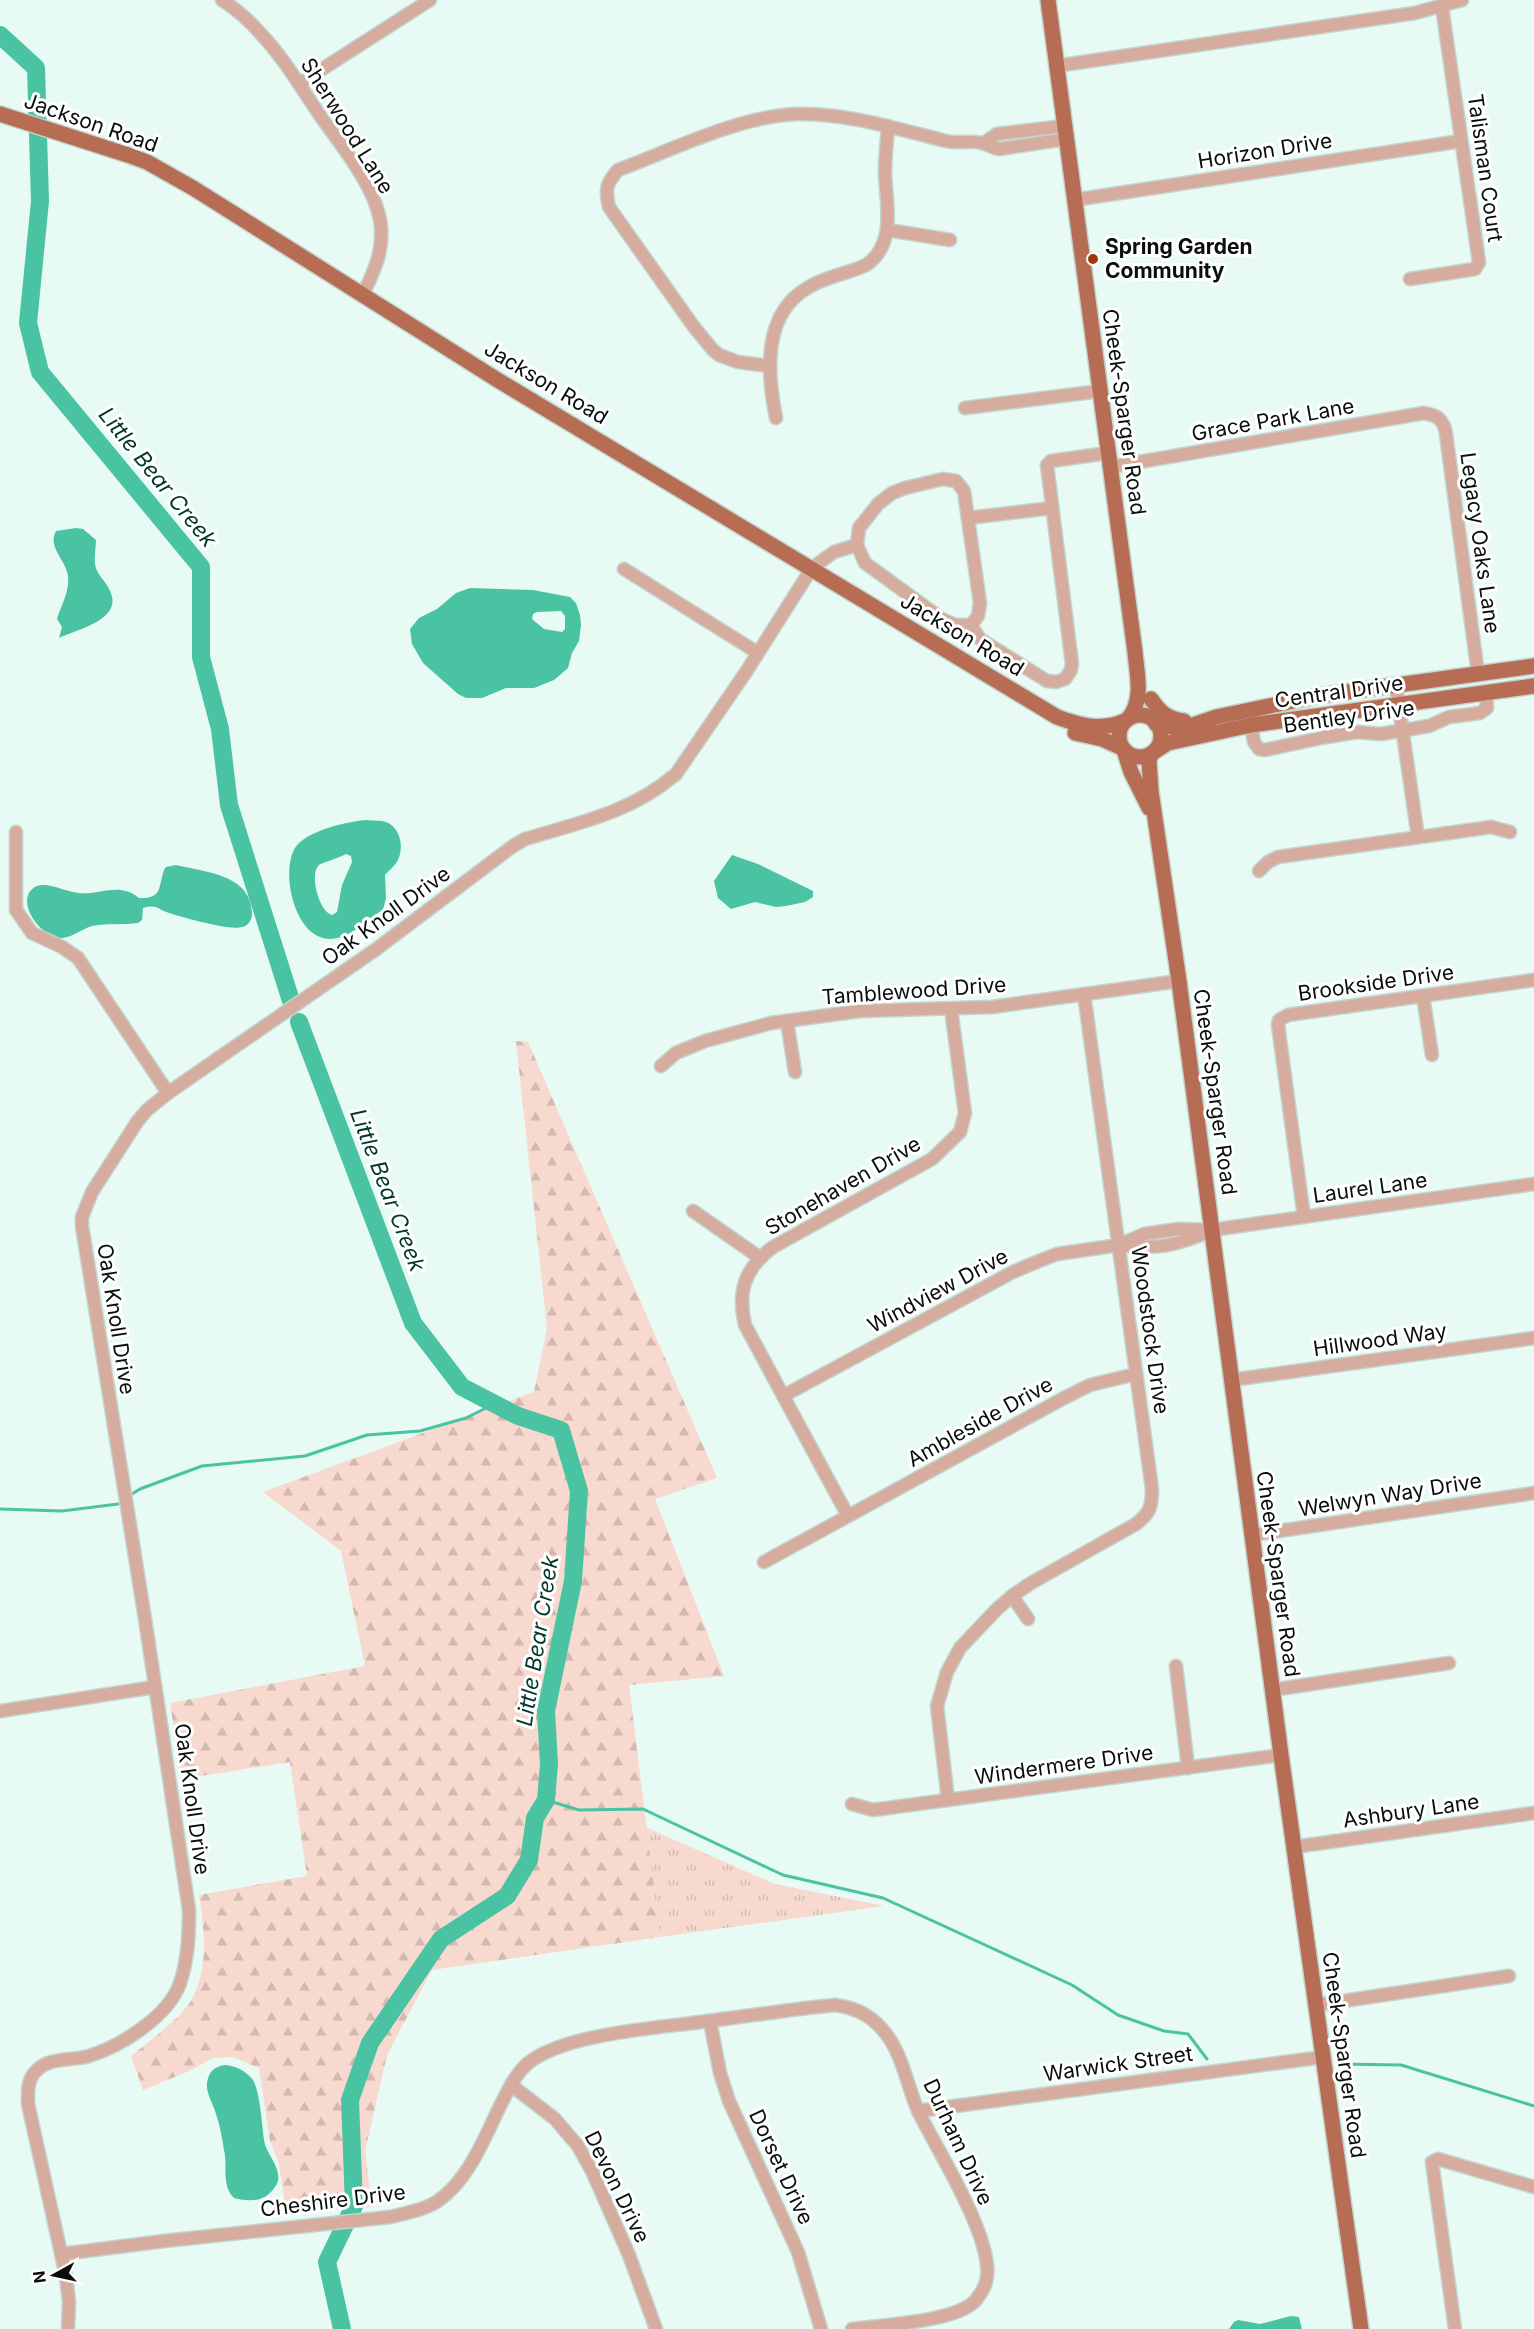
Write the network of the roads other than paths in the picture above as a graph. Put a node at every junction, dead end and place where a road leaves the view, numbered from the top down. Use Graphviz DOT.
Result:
graph roads {
  1 [pos="222,0"];
  2 [pos="430,0"];
  3 [pos="1048,0"];
  4 [pos="1462,0"];
  5 [pos="1442,7"];
  6 [pos="1056,66"];
  7 [pos="299,84"];
  8 [pos="7,116"];
  9 [pos="888,126"];
  10 [pos="1065,133"];
  11 [pos="1461,141"];
  12 [pos="1074,200"];
  13 [pos="888,230"];
  14 [pos="950,240"];
  15 [pos="1410,279"];
  16 [pos="363,294"];
  17 [pos="769,366"];
  18 [pos="1100,391"];
  19 [pos="965,408"];
  20 [pos="776,418"];
  21 [pos="1440,418"];
  22 [pos="1109,460"];
  23 [pos="1052,507"];
  24 [pos="968,518"];
  25 [pos="857,545"];
  26 [pos="812,568"];
  27 [pos="624,569"];
  28 [pos="971,624"];
  29 [pos="1135,652"];
  30 [pos="758,653"];
  31 [pos="1534,666"];
  32 [pos="1478,674"];
  33 [pos="1396,686"];
  34 [pos="1534,686"];
  35 [pos="1486,692"];
  36 [pos="1151,699"];
  37 [pos="1398,705"];
  38 [pos="1057,717"];
  39 [pos="1216,717"];
  40 [pos="1127,720"];
  41 [pos="1156,723"];
  42 [pos="1251,725"];
  43 [pos="1402,730"];
  44 [pos="1123,749"];
  45 [pos="1153,752"];
  46 [pos="1157,824"];
  47 [pos="16,832"];
  48 [pos="1510,832"];
  49 [pos="1418,837"];
  50 [pos="1260,871"];
  51 [pos="1534,980"];
  52 [pos="1179,981"];
  53 [pos="1084,994"];
  54 [pos="1423,996"];
  55 [pos="951,1009"];
  56 [pos="787,1021"];
  57 [pos="1432,1055"];
  58 [pos="661,1066"];
  59 [pos="795,1072"];
  60 [pos="168,1094"];
  61 [pos="1534,1184"];
  62 [pos="693,1212"];
  63 [pos="1304,1217"];
  64 [pos="1212,1230"];
  65 [pos="1119,1245"];
  66 [pos="759,1257"];
  67 [pos="1534,1338"];
  68 [pos="1136,1374"];
  69 [pos="1231,1380"];
  70 [pos="783,1396"];
  71 [pos="1534,1493"];
  72 [pos="848,1516"];
  73 [pos="1252,1535"];
  74 [pos="764,1562"];
  75 [pos="1012,1596"];
  76 [pos="1028,1619"];
  77 [pos="1449,1663"];
  78 [pos="1176,1666"];
  79 [pos="155,1687"];
  80 [pos="1272,1690"];
  81 [pos="0,1712"];
  82 [pos="1281,1755"];
  83 [pos="1188,1768"];
  84 [pos="948,1800"];
  85 [pos="852,1804"];
  86 [pos="1534,1812"];
  87 [pos="1294,1847"];
  88 [pos="1509,1976"];
  89 [pos="1317,2005"];
  90 [pos="848,2007"];
  91 [pos="710,2021"];
  92 [pos="1323,2057"];
  93 [pos="511,2085"];
  94 [pos="918,2110"];
  95 [pos="1534,2187"];
  96 [pos="62,2254"];
  97 [pos="68,2329"];
  98 [pos="656,2329"];
  99 [pos="821,2329"];
  100 [pos="852,2329"];
  101 [pos="1361,2329"];
  102 [pos="1455,2329"];
  1 -- 7 [label="street, Sherwood Lane"];
  2 -- 7 [label="street"];
  3 -- 6 [label="main road, Cheek-Sparger Road"];
  4 -- 5 [label="street"];
  5 -- 6 [label="street"];
  5 -- 11 [label="street, Talisman Court"];
  6 -- 10 [label="main road, Cheek-Sparger Road"];
  7 -- 16 [label="street, Sherwood Lane"];
  8 -- 16 [label="main road, Jackson Road"];
  9 -- 10 [label="street"];
  9 -- 13 [label="street"];
  9 -- 17 [label="street"];
  10 -- 12 [label="main road, Cheek-Sparger Road"];
  11 -- 12 [label="street, Horizon Drive"];
  11 -- 15 [label="street, Talisman Court"];
  12 -- 18 [label="main road, Cheek-Sparger Road"];
  13 -- 14 [label="street"];
  13 -- 17 [label="street"];
  16 -- 26 [label="main road, Jackson Road"];
  17 -- 20 [label="street"];
  18 -- 19 [label="street"];
  18 -- 22 [label="main road, Cheek-Sparger Road"];
  21 -- 22 [label="street, Grace Park Lane"];
  21 -- 32 [label="street, Legacy Oaks Lane"];
  22 -- 23 [label="street, Grace Park Lane"];
  22 -- 29 [label="main road, Cheek-Sparger Road"];
  23 -- 24 [label="street"];
  23 -- 28 [label="street"];
  24 -- 25 [label="street"];
  24 -- 28 [label="street"];
  25 -- 26 [label="street"];
  25 -- 28 [label="street"];
  26 -- 30 [label="street, Oak Knoll Drive"];
  26 -- 38 [label="main road, Jackson Road"];
  27 -- 30 [label="street"];
  29 -- 36 [label="main road, Cheek-Sparger Road"];
  29 -- 40 [label="main road, Cheek-Sparger Road"];
  30 -- 60 [label="street, Oak Knoll Drive"];
  31 -- 32 [label="main road, Central Drive"];
  32 -- 33 [label="main road, Central Drive"];
  33 -- 37 [label="street"];
  33 -- 39 [label="main road, Central Drive"];
  34 -- 35 [label="main road, Central Drive"];
  35 -- 37 [label="main road, Central Drive"];
  35 -- 43 [label="street, Bentley Drive"];
  36 -- 39 [label="main road"];
  36 -- 41 [label="main road, Cheek-Sparger Road"];
  37 -- 42 [label="main road, Central Drive"];
  37 -- 43 [label="street"];
  38 -- 40 [label="main road, Jackson Road"];
  38 -- 44 [label="main road, Jackson Road"];
  39 -- 41 [label="main road, Central Drive"];
  40 -- 41 [label="main road"];
  40 -- 44 [label="main road"];
  41 -- 45 [label="main road"];
  42 -- 43 [label="street, Bentley Drive"];
  42 -- 45 [label="main road, Central Drive"];
  43 -- 49 [label="street"];
  44 -- 45 [label="main road"];
  44 -- 46 [label="main road, Cheek-Sparger Road"];
  45 -- 46 [label="main road, Cheek-Sparger Road"];
  46 -- 52 [label="main road, Cheek-Sparger Road"];
  47 -- 60 [label="street"];
  48 -- 49 [label="street"];
  49 -- 50 [label="street"];
  51 -- 54 [label="street, Brookside Drive"];
  52 -- 53 [label="street, Tamblewood Drive"];
  52 -- 64 [label="main road, Cheek-Sparger Road"];
  53 -- 55 [label="street, Tamblewood Drive"];
  53 -- 65 [label="street, Woodstock Drive"];
  54 -- 57 [label="street"];
  54 -- 63 [label="street, Brookside Drive"];
  55 -- 56 [label="street, Tamblewood Drive"];
  55 -- 66 [label="street, Stonehaven Drive"];
  56 -- 58 [label="street, Tamblewood Drive"];
  56 -- 59 [label="street"];
  60 -- 79 [label="street, Oak Knoll Drive"];
  61 -- 63 [label="street, Laurel Lane"];
  62 -- 66 [label="street"];
  63 -- 64 [label="street, Laurel Lane"];
  64 -- 65 [label="street, Windview Drive"];
  64 -- 69 [label="main road, Cheek-Sparger Road"];
  65 -- 68 [label="street, Woodstock Drive"];
  65 -- 70 [label="street, Windview Drive"];
  66 -- 70 [label="street, Stonehaven Drive"];
  67 -- 69 [label="street, Hillwood Way"];
  68 -- 72 [label="street, Ambleside Drive"];
  68 -- 75 [label="street, Woodstock Drive"];
  69 -- 73 [label="main road, Cheek-Sparger Road"];
  70 -- 72 [label="street, Stonehaven Drive"];
  71 -- 73 [label="street, Welwyn Way Drive"];
  72 -- 74 [label="street, Ambleside Drive"];
  73 -- 80 [label="main road, Cheek-Sparger Road"];
  75 -- 76 [label="street"];
  75 -- 84 [label="street, Woodstock Drive"];
  77 -- 80 [label="street"];
  78 -- 83 [label="street"];
  79 -- 81 [label="street"];
  79 -- 96 [label="street, Oak Knoll Drive"];
  80 -- 82 [label="main road, Cheek-Sparger Road"];
  82 -- 83 [label="street, Windermere Drive"];
  82 -- 87 [label="main road, Cheek-Sparger Road"];
  83 -- 84 [label="street, Windermere Drive"];
  84 -- 85 [label="street, Windermere Drive"];
  86 -- 87 [label="street, Ashbury Lane"];
  87 -- 89 [label="main road, Cheek-Sparger Road"];
  88 -- 89 [label="street"];
  89 -- 92 [label="main road, Cheek-Sparger Road"];
  90 -- 91 [label="street, Cheshire Drive"];
  90 -- 94 [label="street, Durham Drive"];
  91 -- 93 [label="street, Cheshire Drive"];
  91 -- 99 [label="street, Dorset Drive"];
  92 -- 94 [label="street, Warwick Street"];
  92 -- 101 [label="main road, Cheek-Sparger Road"];
  93 -- 96 [label="street, Cheshire Drive"];
  93 -- 98 [label="street, Devon Drive"];
  94 -- 100 [label="street, Durham Drive"];
  95 -- 102 [label="street"];
  96 -- 97 [label="street, Oak Knoll Drive"];
}
